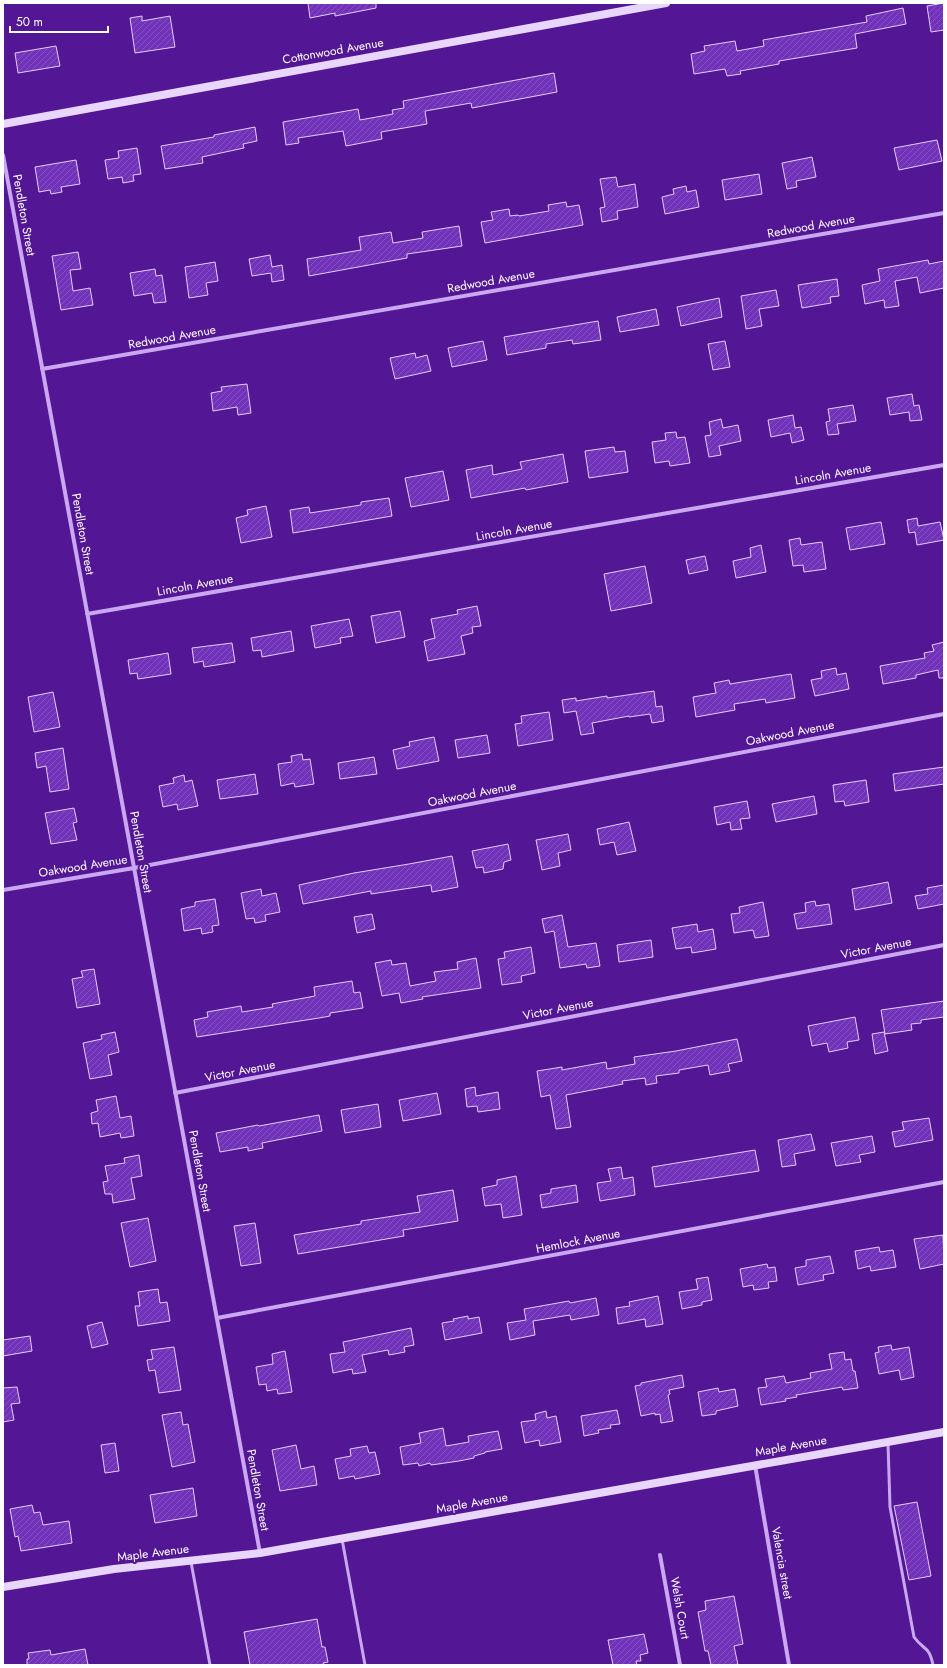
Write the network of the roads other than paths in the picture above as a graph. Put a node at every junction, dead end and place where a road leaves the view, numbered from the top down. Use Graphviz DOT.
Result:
graph roads {
  1 [pos="666,3"];
  2 [pos="3,124"];
  3 [pos="3,156"];
  4 [pos="944,213"];
  5 [pos="42,369"];
  6 [pos="944,465"];
  7 [pos="87,614"];
  8 [pos="944,714"];
  9 [pos="134,868"];
  10 [pos="3,890"];
  11 [pos="944,944"];
  12 [pos="175,1093"];
  13 [pos="944,1182"];
  14 [pos="216,1318"];
  15 [pos="944,1432"];
  16 [pos="888,1441"];
  17 [pos="755,1465"];
  18 [pos="342,1538"];
  19 [pos="260,1553"];
  20 [pos="660,1555"];
  21 [pos="191,1561"];
  22 [pos="3,1587"];
  23 [pos="210,1665"];
  24 [pos="365,1665"];
  25 [pos="680,1665"];
  26 [pos="788,1665"];
  27 [pos="933,1665"];
  1 -- 2 [label="street, Cottonwood Avenue"];
  3 -- 5 [label="street, Pendleton Street"];
  4 -- 5 [label="street, Redwood Avenue"];
  5 -- 7 [label="street, Pendleton Street"];
  6 -- 7 [label="street, Lincoln Avenue"];
  7 -- 9 [label="street, Pendleton Street"];
  8 -- 9 [label="street, Oakwood Avenue"];
  9 -- 10 [label="street, Oakwood Avenue"];
  9 -- 12 [label="street, Pendleton Street"];
  11 -- 12 [label="street, Victor Avenue"];
  12 -- 14 [label="street, Pendleton Street"];
  13 -- 14 [label="street, Hemlock Avenue"];
  14 -- 19 [label="street, Pendleton Street"];
  15 -- 16 [label="street, Maple Avenue"];
  16 -- 17 [label="street, Maple Avenue"];
  16 -- 27 [label="lane"];
  17 -- 18 [label="street, Maple Avenue"];
  17 -- 26 [label="street, Valencia street"];
  18 -- 19 [label="street, Maple Avenue"];
  18 -- 24 [label="lane"];
  19 -- 21 [label="street, Maple Avenue"];
  20 -- 25 [label="street, Welsh Court"];
  21 -- 22 [label="street, Maple Avenue"];
  21 -- 23 [label="lane"];
}
